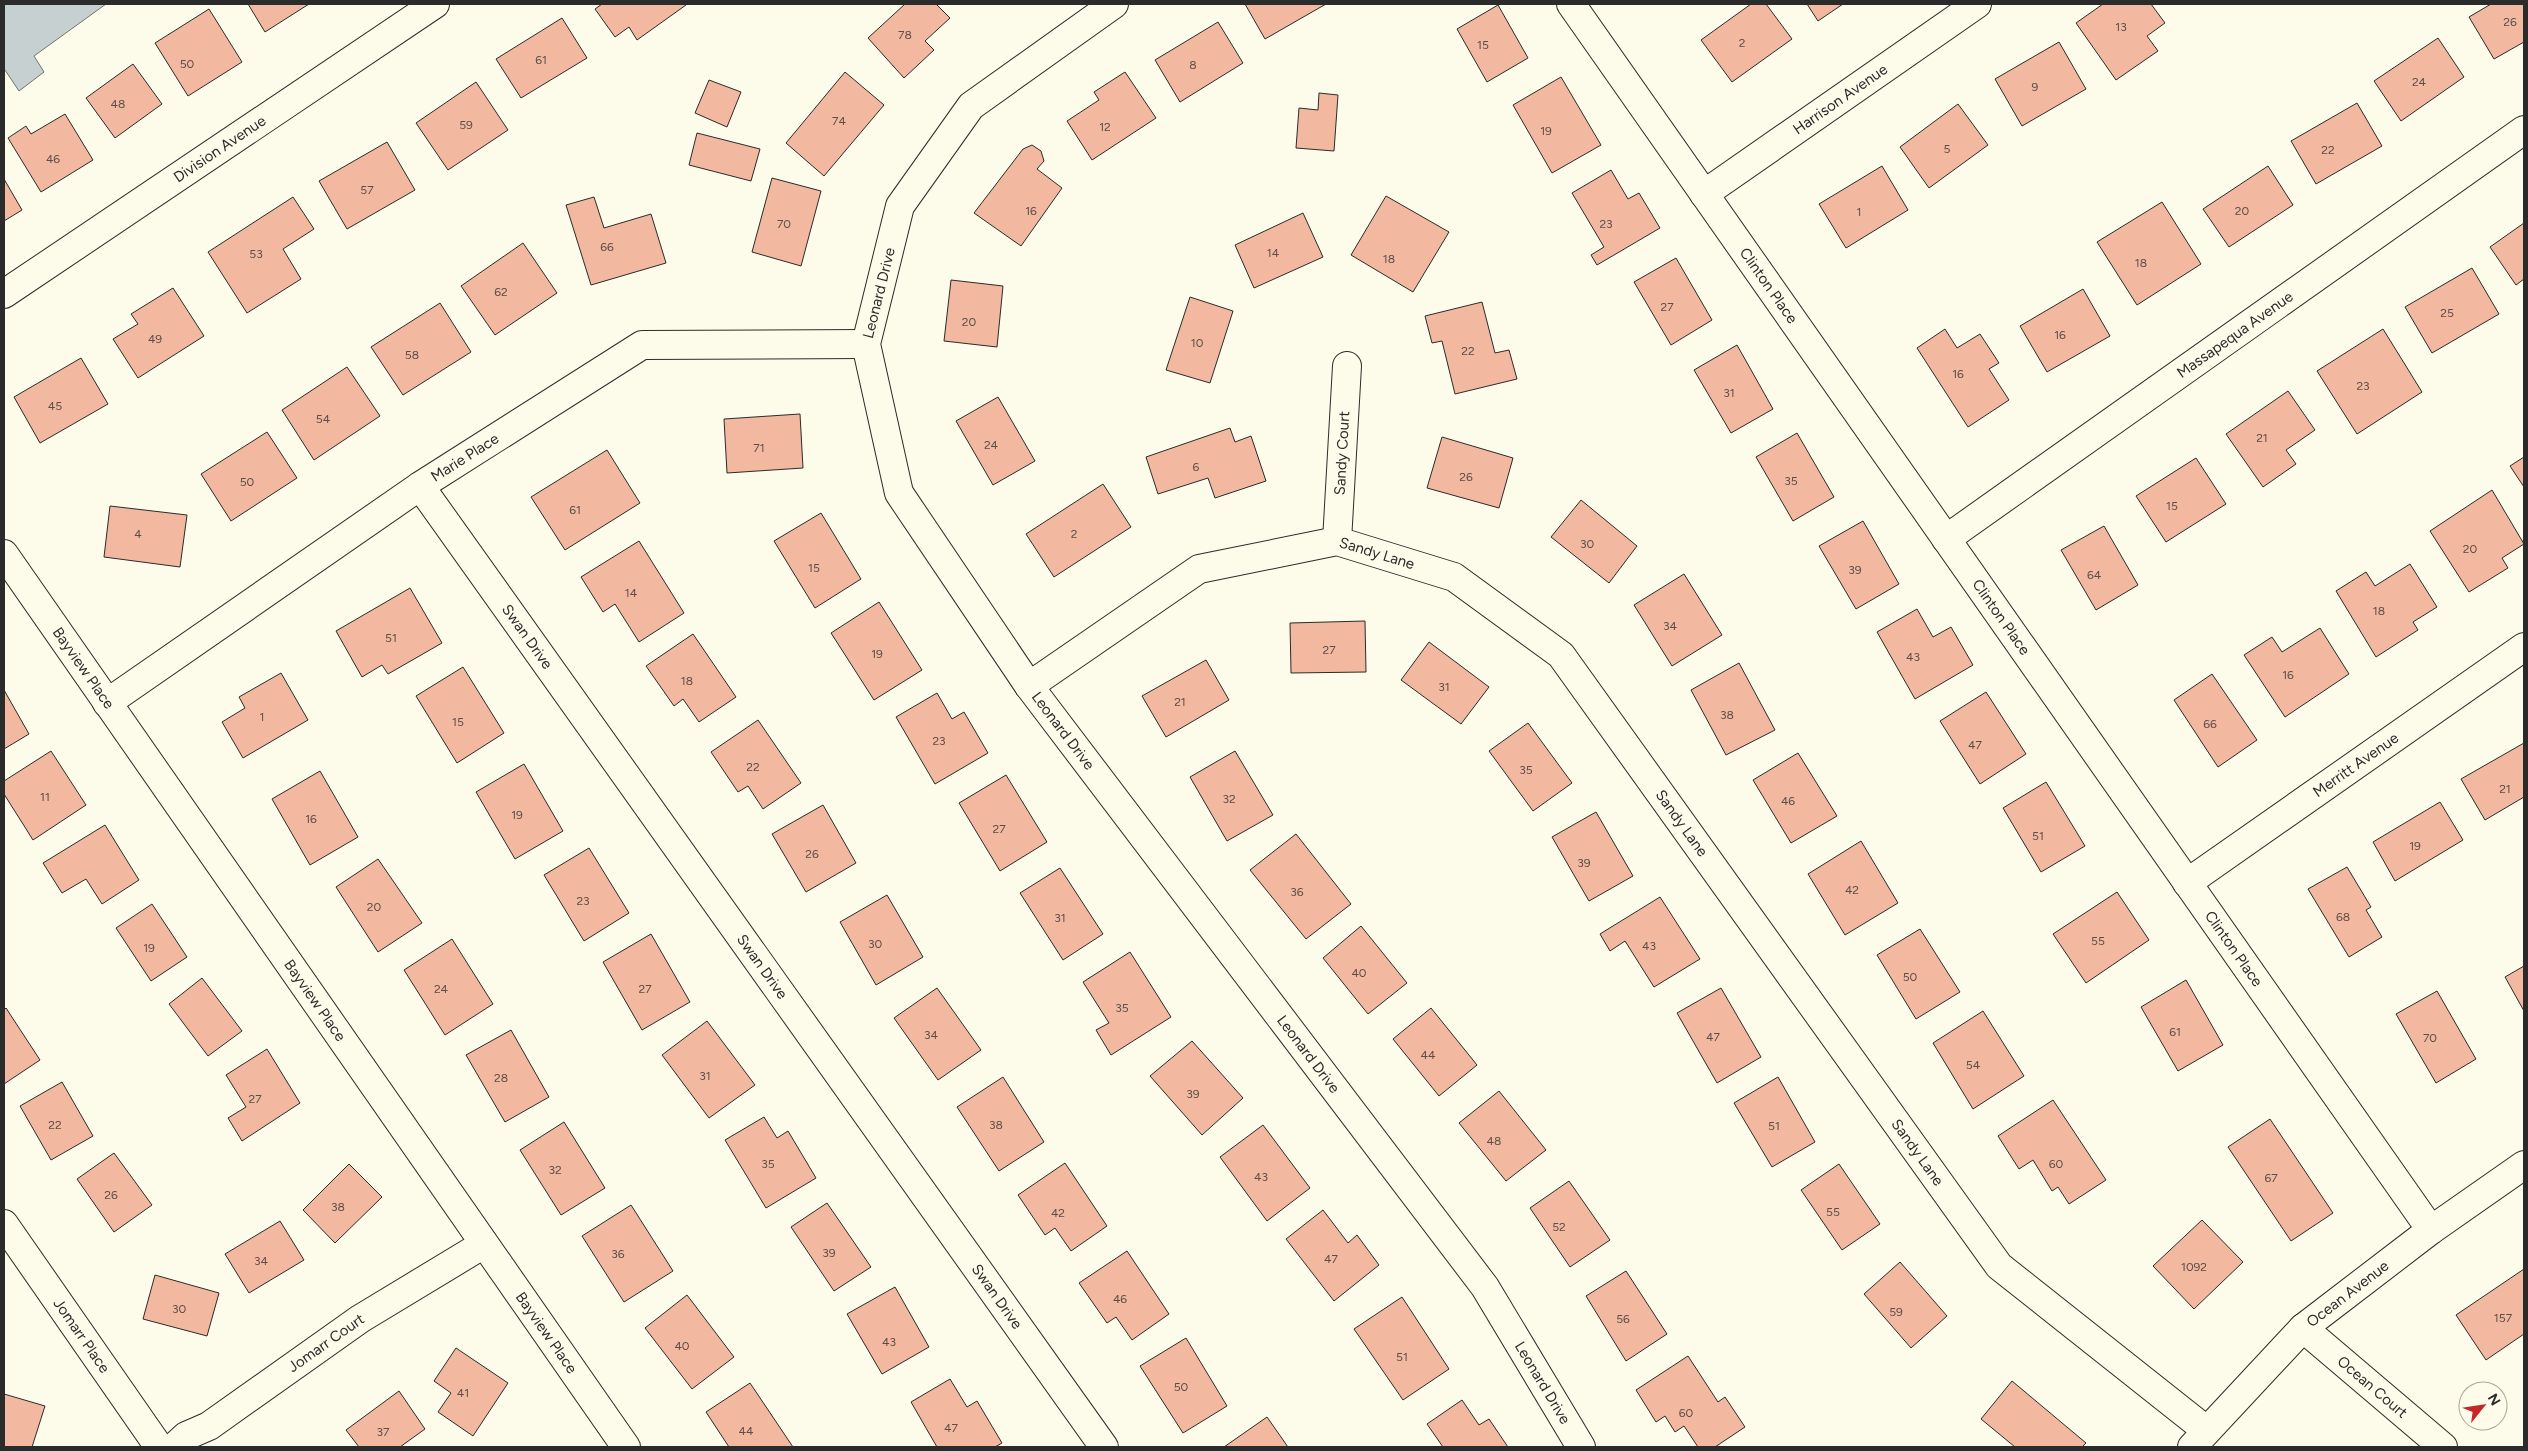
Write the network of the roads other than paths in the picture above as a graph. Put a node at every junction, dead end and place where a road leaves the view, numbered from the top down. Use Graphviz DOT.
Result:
graph roads {
  1 [pos="435,4"];
  2 [pos="1114,4"];
  3 [pos="1571,4"];
  4 [pos="1977,4"];
  5 [pos="2524,130"];
  6 [pos="1704,194"];
  7 [pos="4,294"];
  8 [pos="866,344"];
  9 [pos="1347,366"];
  10 [pos="420,486"];
  11 [pos="1946,539"];
  12 [pos="1338,542"];
  13 [pos="4,554"];
  14 [pos="2524,647"];
  15 [pos="1029,686"];
  16 [pos="107,703"];
  17 [pos="2187,883"];
  18 [pos="2524,1164"];
  19 [pos="4,1224"];
  20 [pos="2430,1230"];
  21 [pos="484,1244"];
  22 [pos="2303,1328"];
  23 [pos="2199,1439"];
  24 [pos="160,1447"];
  25 [pos="174,1447"];
  26 [pos="626,1447"];
  27 [pos="1104,1447"];
  28 [pos="1581,1447"];
  29 [pos="2442,1447"];
  1 -- 7 [label="street, Division Avenue"];
  2 -- 8 [label="street, Leonard Drive"];
  3 -- 6 [label="street, Clinton Place"];
  4 -- 6 [label="street, Harrison Avenue"];
  5 -- 11 [label="street, Massapequa Avenue"];
  6 -- 11 [label="street, Clinton Place"];
  8 -- 10 [label="street, Marie Place"];
  8 -- 15 [label="street, Leonard Drive"];
  9 -- 12 [label="street, Sandy Court"];
  10 -- 16 [label="street, Marie Place"];
  10 -- 27 [label="street, Swan Drive"];
  11 -- 17 [label="street, Clinton Place"];
  12 -- 15 [label="street, Sandy Lane"];
  12 -- 23 [label="street, Sandy Lane"];
  13 -- 16 [label="street, Bayview Place"];
  14 -- 17 [label="street, Merritt Avenue"];
  15 -- 28 [label="street, Leonard Drive"];
  16 -- 21 [label="street, Bayview Place"];
  17 -- 20 [label="street, Clinton Place"];
  18 -- 20 [label="street, Ocean Avenue"];
  19 -- 24 [label="street, Jomarr Place"];
  20 -- 22 [label="street, Ocean Avenue"];
  21 -- 25 [label="street, Jomarr Court"];
  21 -- 26 [label="street, Bayview Place"];
  22 -- 23 [label="street, Ocean Avenue"];
  22 -- 29 [label="street, Ocean Court"];
}
